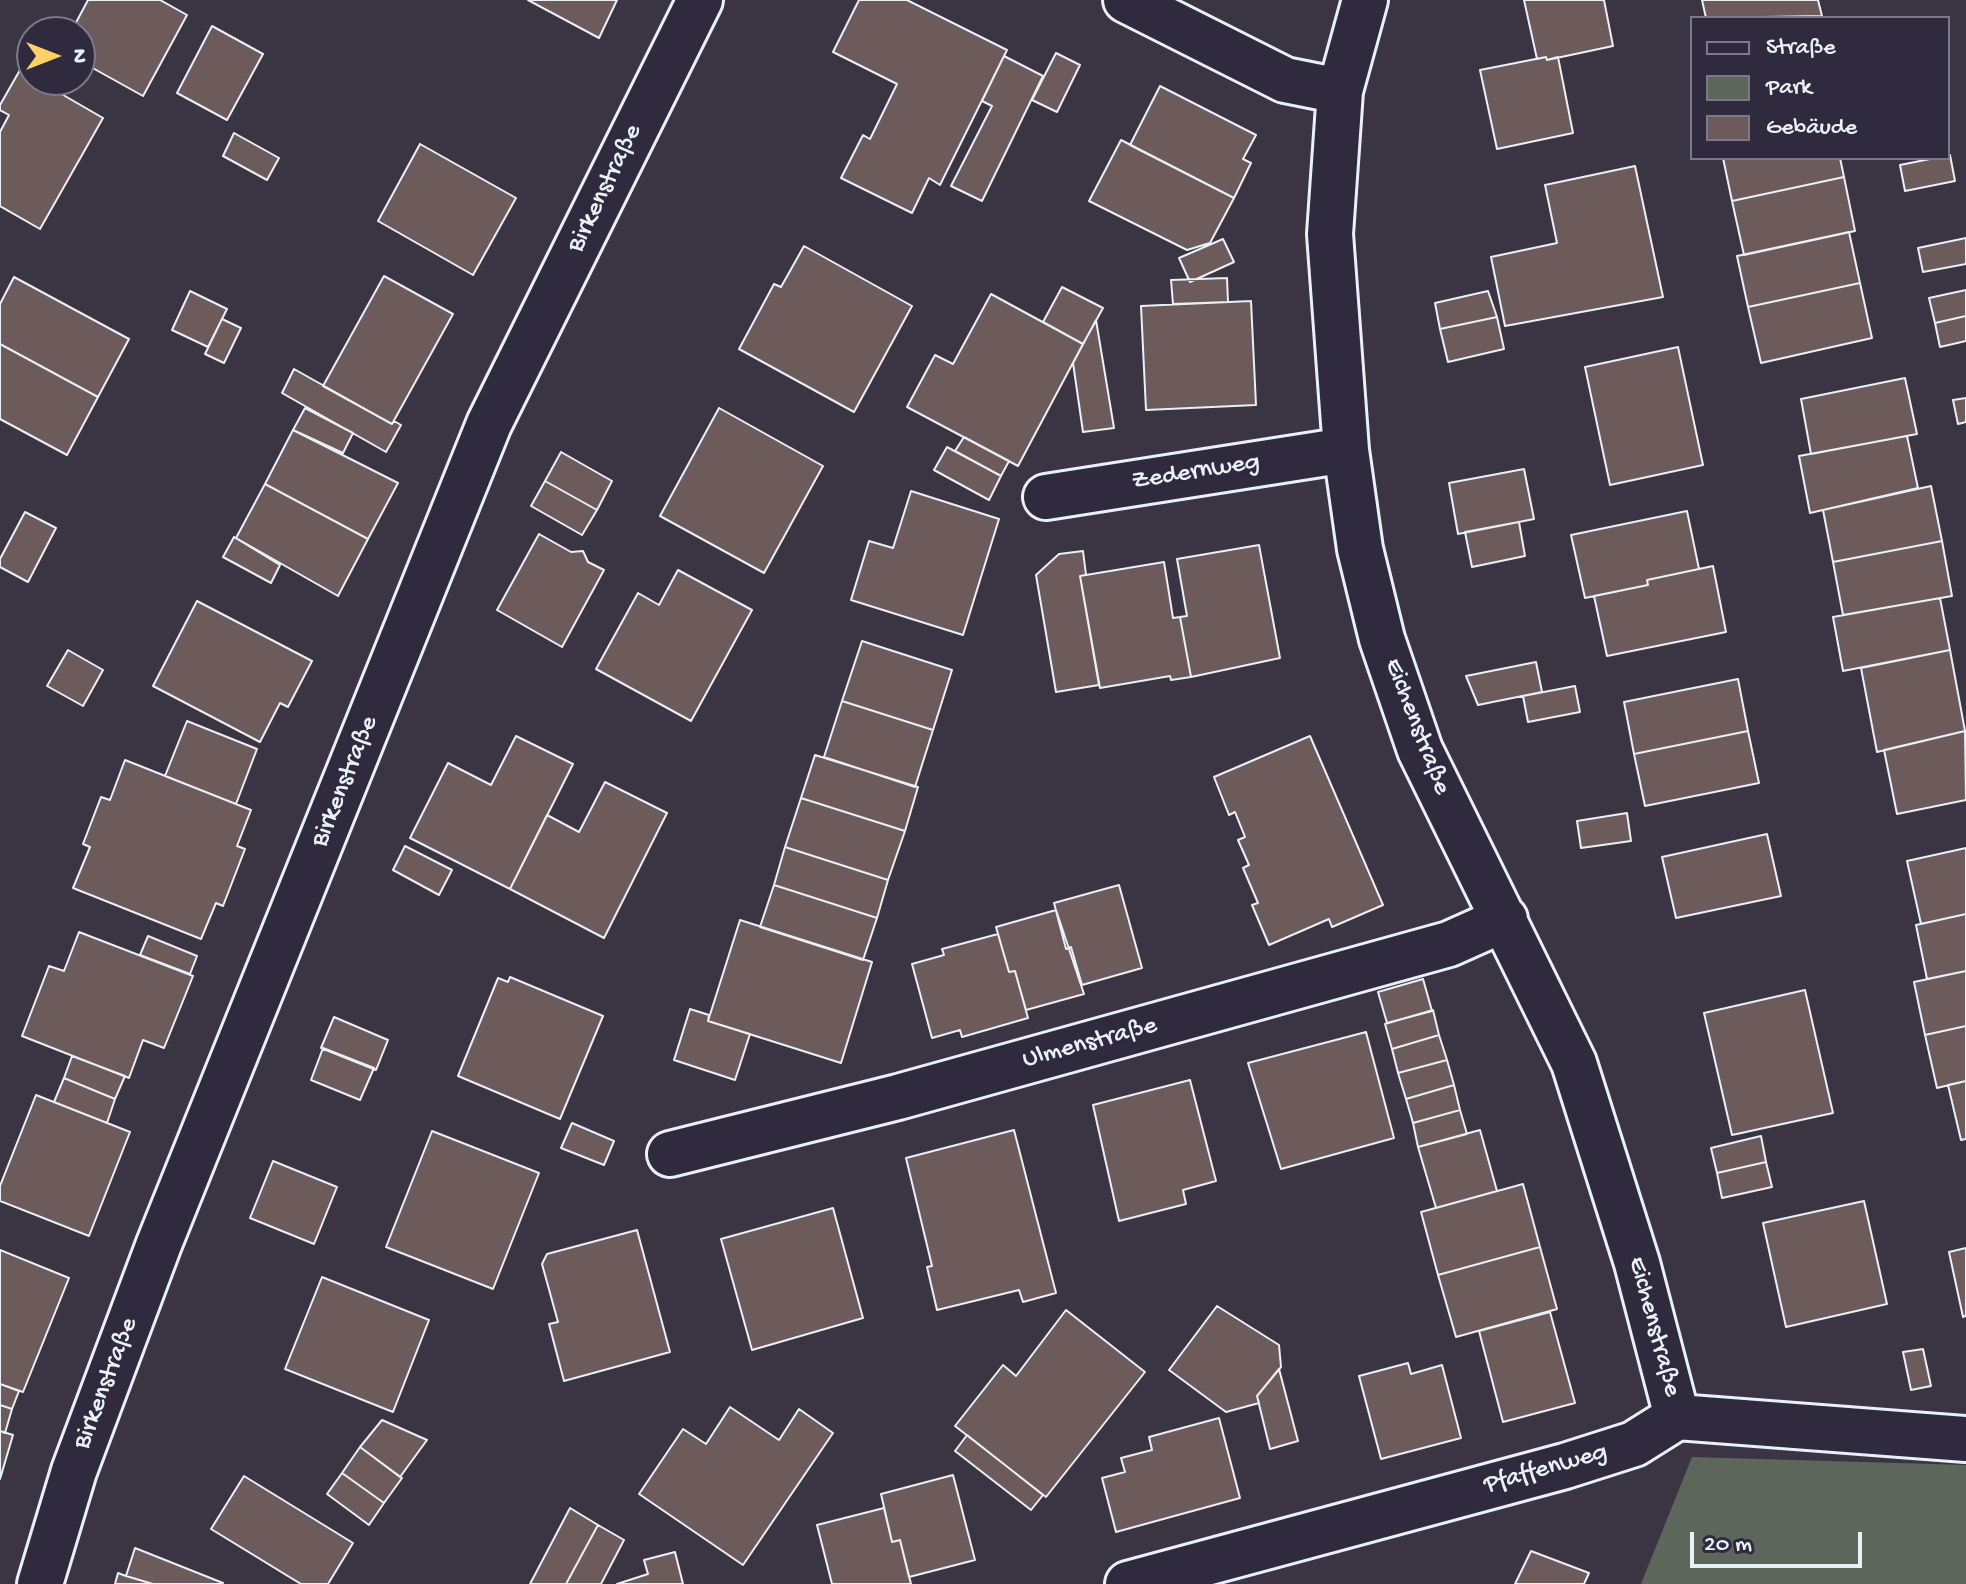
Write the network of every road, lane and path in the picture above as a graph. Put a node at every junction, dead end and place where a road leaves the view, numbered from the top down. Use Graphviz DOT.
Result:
graph roads {
  1 [pos="700,0"];
  2 [pos="1126,0"];
  3 [pos="1365,0"];
  4 [pos="1340,91"];
  5 [pos="1346,450"];
  6 [pos="1046,497"];
  7 [pos="1505,919"];
  8 [pos="670,1154"];
  9 [pos="1677,1417"];
  10 [pos="1966,1439"];
  11 [pos="40,1584"];
  12 [pos="1128,1584"];
  1 -- 11 [label="street, Birkenstraße"];
  2 -- 4 [label="street"];
  3 -- 4 [label="street, Eichenstraße"];
  4 -- 5 [label="street, Eichenstraße"];
  5 -- 6 [label="street, Zedernweg"];
  5 -- 7 [label="street, Eichenstraße"];
  7 -- 8 [label="street, Ulmenstraße"];
  7 -- 9 [label="street, Eichenstraße"];
  9 -- 10 [label="street"];
  9 -- 12 [label="street, Pfaffenweg"];
}
